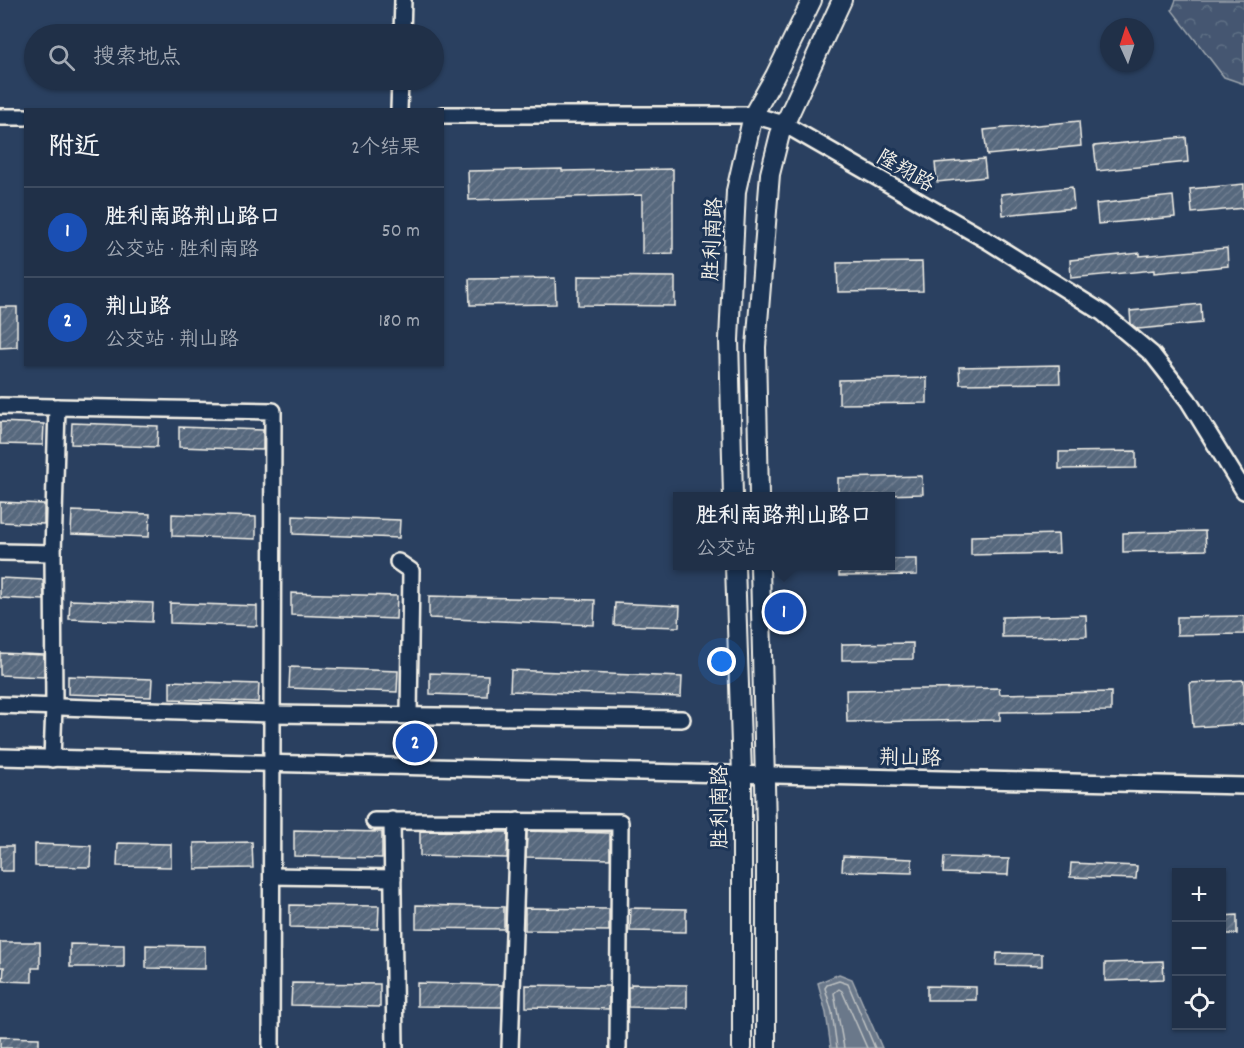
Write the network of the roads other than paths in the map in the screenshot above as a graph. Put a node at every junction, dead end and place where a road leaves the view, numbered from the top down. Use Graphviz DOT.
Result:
graph roads {
  1 [pos="403,0"];
  2 [pos="812,0"];
  3 [pos="842,0"];
  4 [pos="402,24"];
  5 [pos="400,90"];
  6 [pos="399,108"];
  7 [pos="753,115"];
  8 [pos="444,116"];
  9 [pos="0,117"];
  10 [pos="24,117"];
  11 [pos="784,124"];
  12 [pos="0,406"];
  13 [pos="57,407"];
  14 [pos="1244,491"];
  15 [pos="733,492"];
  16 [pos="759,492"];
  17 [pos="0,552"];
  18 [pos="53,553"];
  19 [pos="398,562"];
  20 [pos="735,570"];
  21 [pos="760,570"];
  22 [pos="0,705"];
  23 [pos="54,707"];
  24 [pos="273,714"];
  25 [pos="409,715"];
  26 [pos="682,718"];
  27 [pos="0,756"];
  28 [pos="52,759"];
  29 [pos="272,762"];
  30 [pos="742,774"];
  31 [pos="765,775"];
  32 [pos="1244,786"];
  33 [pos="392,820"];
  34 [pos="374,821"];
  35 [pos="518,821"];
  36 [pos="272,876"];
  37 [pos="393,878"];
  38 [pos="271,1048"];
  39 [pos="394,1048"];
  40 [pos="510,1048"];
  41 [pos="618,1048"];
  42 [pos="742,1048"];
  43 [pos="766,1048"];
  1 -- 4 [label="street"];
  2 -- 7 [label="main road, 胜利南路"];
  3 -- 11 [label="main road"];
  5 -- 6 [label="street"];
  7 -- 8 [label="street, 隆翔路"];
  7 -- 11 [label="street, 隆翔路"];
  7 -- 15 [label="main road, 胜利南路"];
  9 -- 10 [label="street"];
  11 -- 14 [label="street, 隆翔路"];
  11 -- 16 [label="main road"];
  12 -- 13 [label="street"];
  13 -- 18 [label="street"];
  13 -- 24 [label="street"];
  17 -- 18 [label="street"];
  18 -- 23 [label="street"];
  19 -- 25 [label="street"];
  20 -- 30 [label="main road, 胜利南路"];
  21 -- 31 [label="main road"];
  22 -- 23 [label="street"];
  23 -- 24 [label="street"];
  23 -- 28 [label="street"];
  24 -- 25 [label="street"];
  24 -- 29 [label="street"];
  25 -- 26 [label="street"];
  27 -- 28 [label="street, 荆山路"];
  28 -- 29 [label="street, 荆山路"];
  29 -- 30 [label="street, 荆山路"];
  29 -- 36 [label="street"];
  30 -- 31 [label="street, 荆山路"];
  30 -- 42 [label="main road, 胜利南路"];
  31 -- 32 [label="street, 荆山路"];
  31 -- 43 [label="main road"];
  33 -- 34 [label="street"];
  33 -- 35 [label="street"];
  33 -- 37 [label="street"];
  35 -- 40 [label="street"];
  35 -- 41 [label="street"];
  36 -- 37 [label="street"];
  36 -- 38 [label="street"];
  37 -- 39 [label="street"];
}
